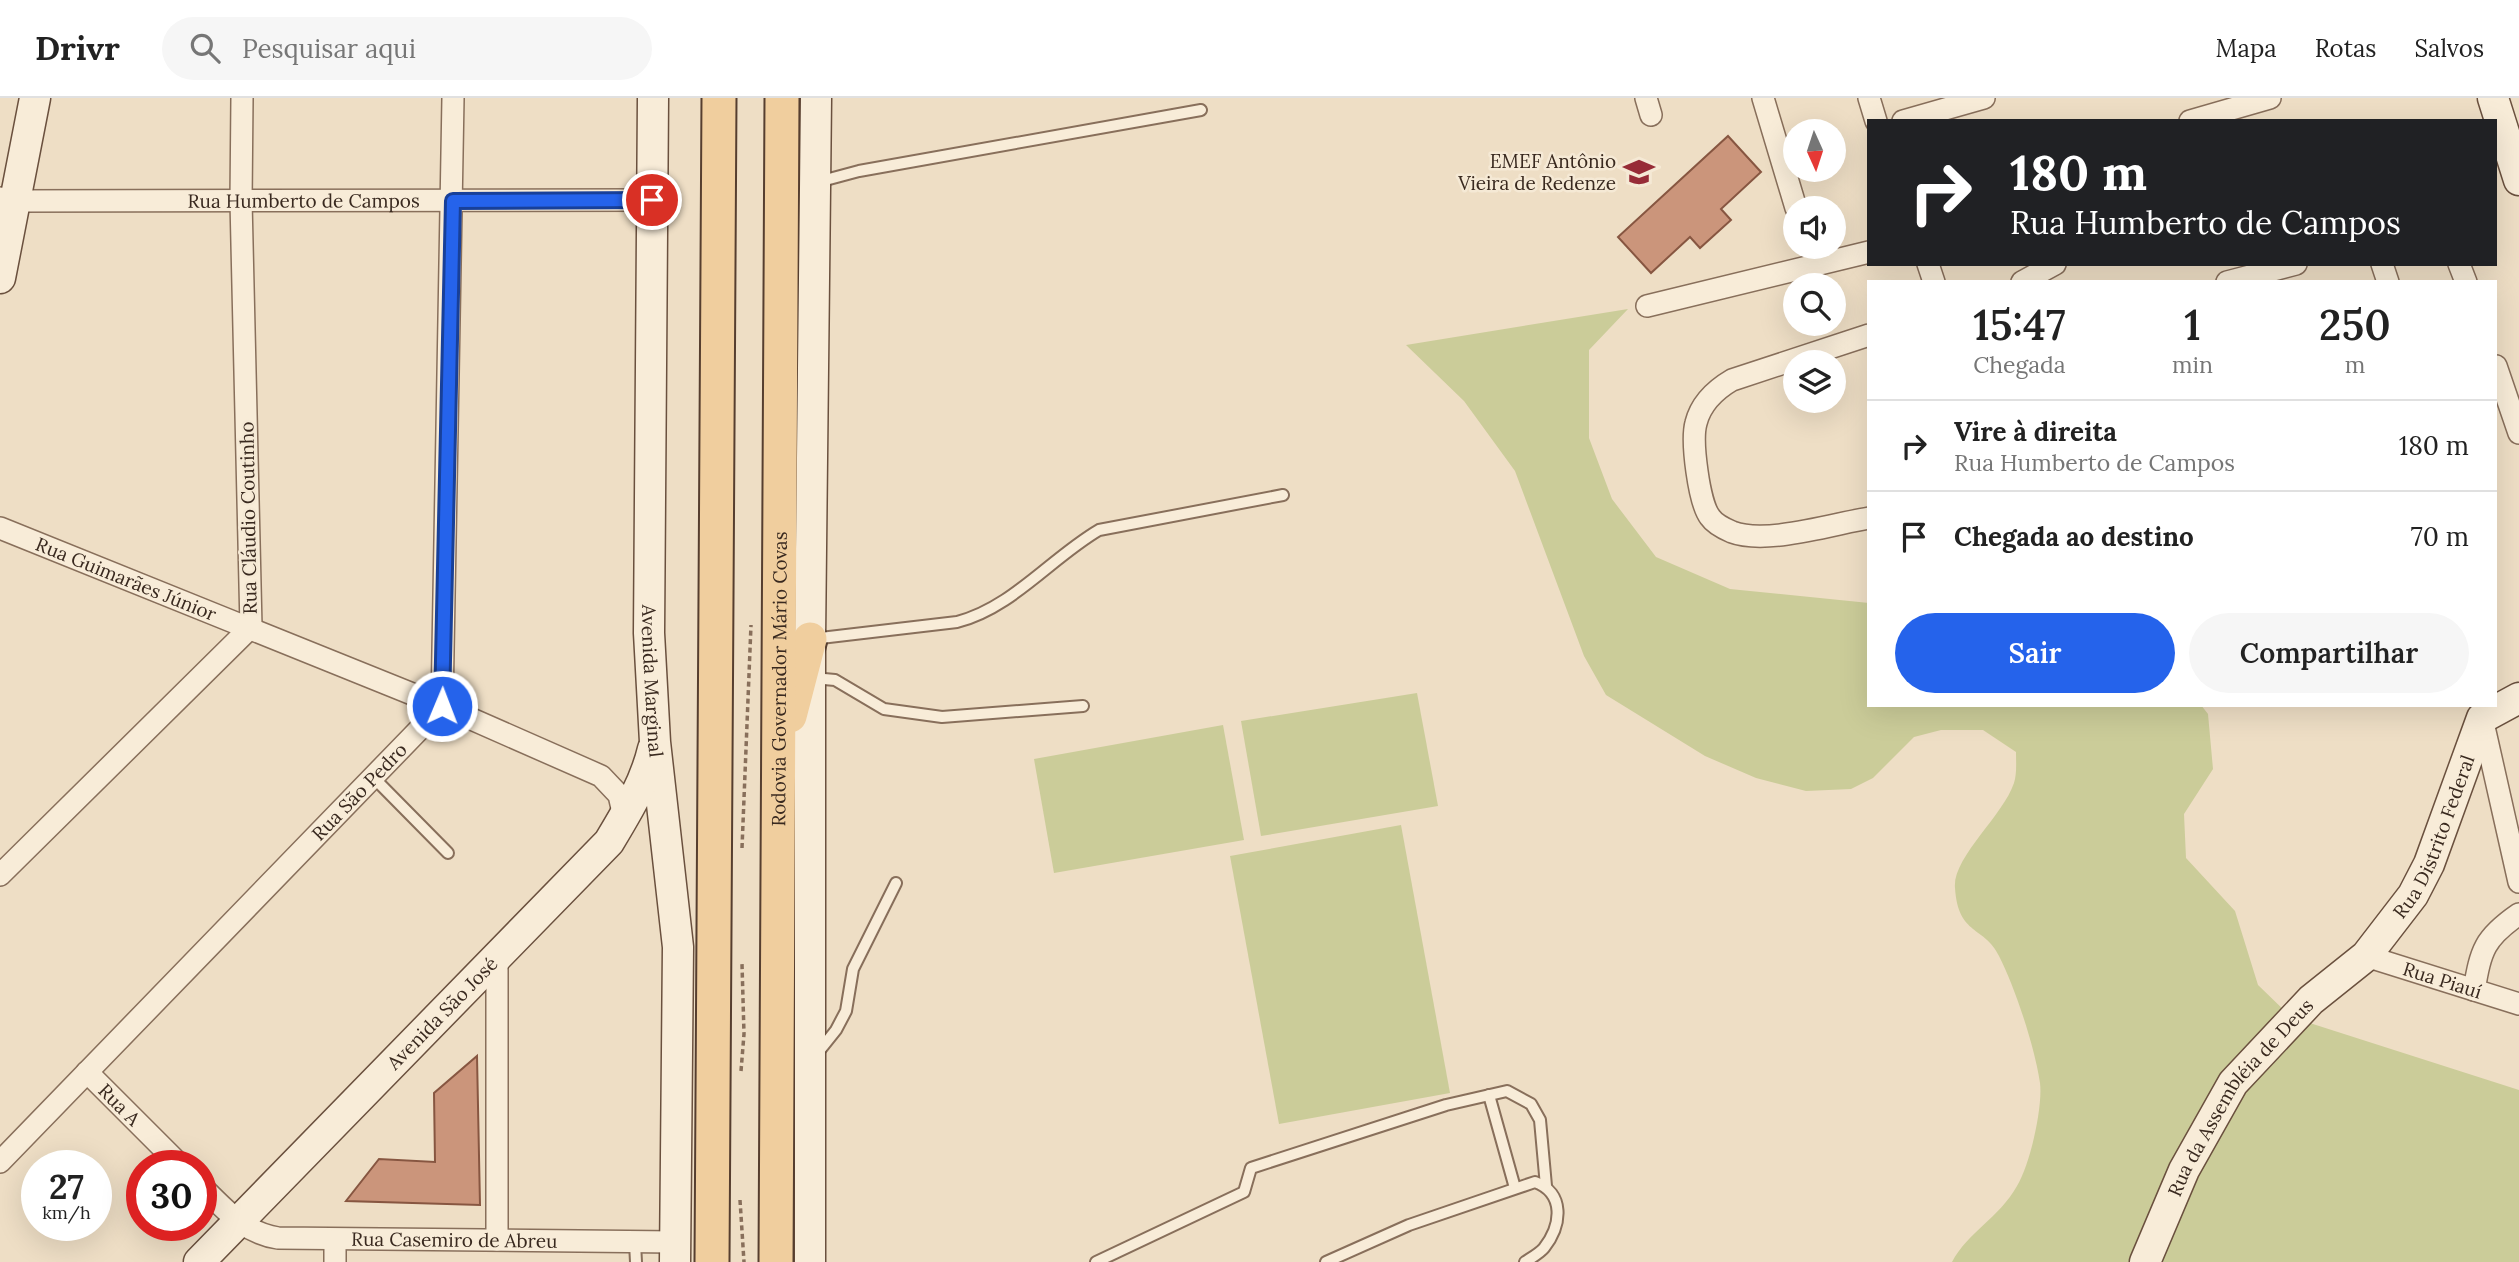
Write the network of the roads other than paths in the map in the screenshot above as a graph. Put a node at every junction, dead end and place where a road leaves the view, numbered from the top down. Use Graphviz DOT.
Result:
graph roads {
  1 [pos="35,98"];
  2 [pos="242,98"];
  3 [pos="453,98"];
  4 [pos="653,98"];
  5 [pos="719,98"];
  6 [pos="782,98"];
  7 [pos="816,98"];
  8 [pos="1763,98"];
  9 [pos="1869,98"];
  10 [pos="1984,98"];
  11 [pos="2270,98"];
  12 [pos="2493,98"];
  13 [pos="1201,110"];
  14 [pos="1875,119"];
  15 [pos="1910,119"];
  16 [pos="2197,119"];
  17 [pos="2506,129"];
  18 [pos="2519,180"];
  19 [pos="816,183"];
  20 [pos="1792,196"];
  21 [pos="7,200"];
  22 [pos="652,200"];
  23 [pos="241,201"];
  24 [pos="453,201"];
  25 [pos="1867,252"];
  26 [pos="1846,253"];
  27 [pos="1797,259"];
  28 [pos="2051,266"];
  29 [pos="2288,266"];
  30 [pos="0,278"];
  31 [pos="2026,280"];
  32 [pos="2235,280"];
  33 [pos="1647,306"];
  34 [pos="1867,336"];
  35 [pos="2497,369"];
  36 [pos="2519,433"];
  37 [pos="1283,495"];
  38 [pos="1867,518"];
  39 [pos="0,528"];
  40 [pos="251,627"];
  41 [pos="810,639"];
  42 [pos="810,678"];
  43 [pos="2519,698"];
  44 [pos="442,706"];
  45 [pos="1083,706"];
  46 [pos="2497,706"];
  47 [pos="2481,711"];
  48 [pos="655,741"];
  49 [pos="777,769"];
  50 [pos="647,771"];
  51 [pos="601,776"];
  52 [pos="373,777"];
  53 [pos="624,817"];
  54 [pos="2515,841"];
  55 [pos="448,853"];
  56 [pos="0,875"];
  57 [pos="2519,882"];
  58 [pos="896,883"];
  59 [pos="2519,914"];
  60 [pos="497,956"];
  61 [pos="2365,956"];
  62 [pos="2474,990"];
  63 [pos="2519,1004"];
  64 [pos="812,1060"];
  65 [pos="87,1072"];
  66 [pos="1489,1095"];
  67 [pos="165,1150"];
  68 [pos="0,1162"];
  69 [pos="1546,1186"];
  70 [pos="1515,1188"];
  71 [pos="217,1202"];
  72 [pos="237,1221"];
  73 [pos="335,1240"];
  74 [pos="497,1240"];
  75 [pos="635,1252"];
  76 [pos="675,1252"];
  77 [pos="199,1262"];
  78 [pos="335,1262"];
  79 [pos="712,1262"];
  80 [pos="776,1262"];
  81 [pos="810,1262"];
  82 [pos="1096,1262"];
  83 [pos="1326,1262"];
  84 [pos="1525,1262"];
  85 [pos="2145,1262"];
  1 -- 21 [label="street"];
  2 -- 23 [label="street, Rua Cláudio Coutinho"];
  3 -- 24 [label="street"];
  4 -- 22 [label="street, Avenida Marginal"];
  5 -- 79 [label="main road"];
  6 -- 49 [label="main road, Rodovia Governador Mário Covas"];
  7 -- 19 [label="street"];
  8 -- 20 [label="street"];
  9 -- 14 [label="street"];
  10 -- 15 [label="street"];
  11 -- 16 [label="street"];
  12 -- 17 [label="street"];
  13 -- 19 [label="lane"];
  17 -- 18 [label="street"];
  19 -- 41 [label="street"];
  21 -- 23 [label="street, Rua Humberto de Campos"];
  21 -- 30 [label="street"];
  22 -- 24 [label="street, Rua Humberto de Campos"];
  22 -- 48 [label="street, Avenida Marginal"];
  23 -- 24 [label="street, Rua Humberto de Campos"];
  23 -- 40 [label="street, Rua Cláudio Coutinho"];
  24 -- 44 [label="street"];
  25 -- 26 [label="street"];
  27 -- 33 [label="street"];
  28 -- 31 [label="street"];
  29 -- 32 [label="street"];
  34 -- 38 [label="street"];
  35 -- 36 [label="street"];
  37 -- 41 [label="lane"];
  39 -- 40 [label="street, Rua Guimarães Júnior"];
  40 -- 44 [label="street, Rua Guimarães Júnior"];
  40 -- 56 [label="street, Rua Cláudio Coutinho"];
  41 -- 42 [label="street"];
  41 -- 49 [label="main road"];
  42 -- 45 [label="lane"];
  42 -- 64 [label="street"];
  43 -- 46 [label="street"];
  44 -- 51 [label="street, Rua Guimarães Júnior"];
  44 -- 52 [label="street, Rua São Pedro"];
  47 -- 54 [label="street"];
  47 -- 61 [label="street, Rua Distrito Federal"];
  48 -- 50 [label="street, Avenida São José"];
  48 -- 76 [label="street, Avenida Marginal"];
  49 -- 80 [label="main road, Rodovia Governador Mário Covas"];
  50 -- 51 [label="street, Rua Guimarães Júnior"];
  50 -- 53 [label="street, Avenida São José"];
  51 -- 53 [label="street"];
  52 -- 55 [label="lane"];
  52 -- 65 [label="street, Rua São Pedro"];
  53 -- 60 [label="street, Avenida São José"];
  54 -- 57 [label="street"];
  58 -- 64 [label="lane"];
  59 -- 62 [label="street"];
  60 -- 72 [label="street, Avenida São José"];
  60 -- 74 [label="street"];
  61 -- 62 [label="street, Rua Piauí"];
  61 -- 85 [label="street, Rua da Assembléia de Deus"];
  62 -- 63 [label="street, Rua Piauí"];
  64 -- 81 [label="street"];
  65 -- 67 [label="street, Rua A"];
  65 -- 68 [label="street, Rua São Pedro"];
  66 -- 69 [label="lane"];
  66 -- 70 [label="lane"];
  66 -- 82 [label="lane"];
  69 -- 70 [label="lane"];
  69 -- 84 [label="lane"];
  70 -- 83 [label="lane"];
  71 -- 72 [label="street"];
  72 -- 73 [label="street, Rua Casemiro de Abreu"];
  72 -- 77 [label="street, Avenida São José"];
  73 -- 74 [label="street, Rua Casemiro de Abreu"];
  73 -- 78 [label="street"];
  74 -- 75 [label="street, Rua Casemiro de Abreu"];
  75 -- 76 [label="street, Rua Casemiro de Abreu"];
}
